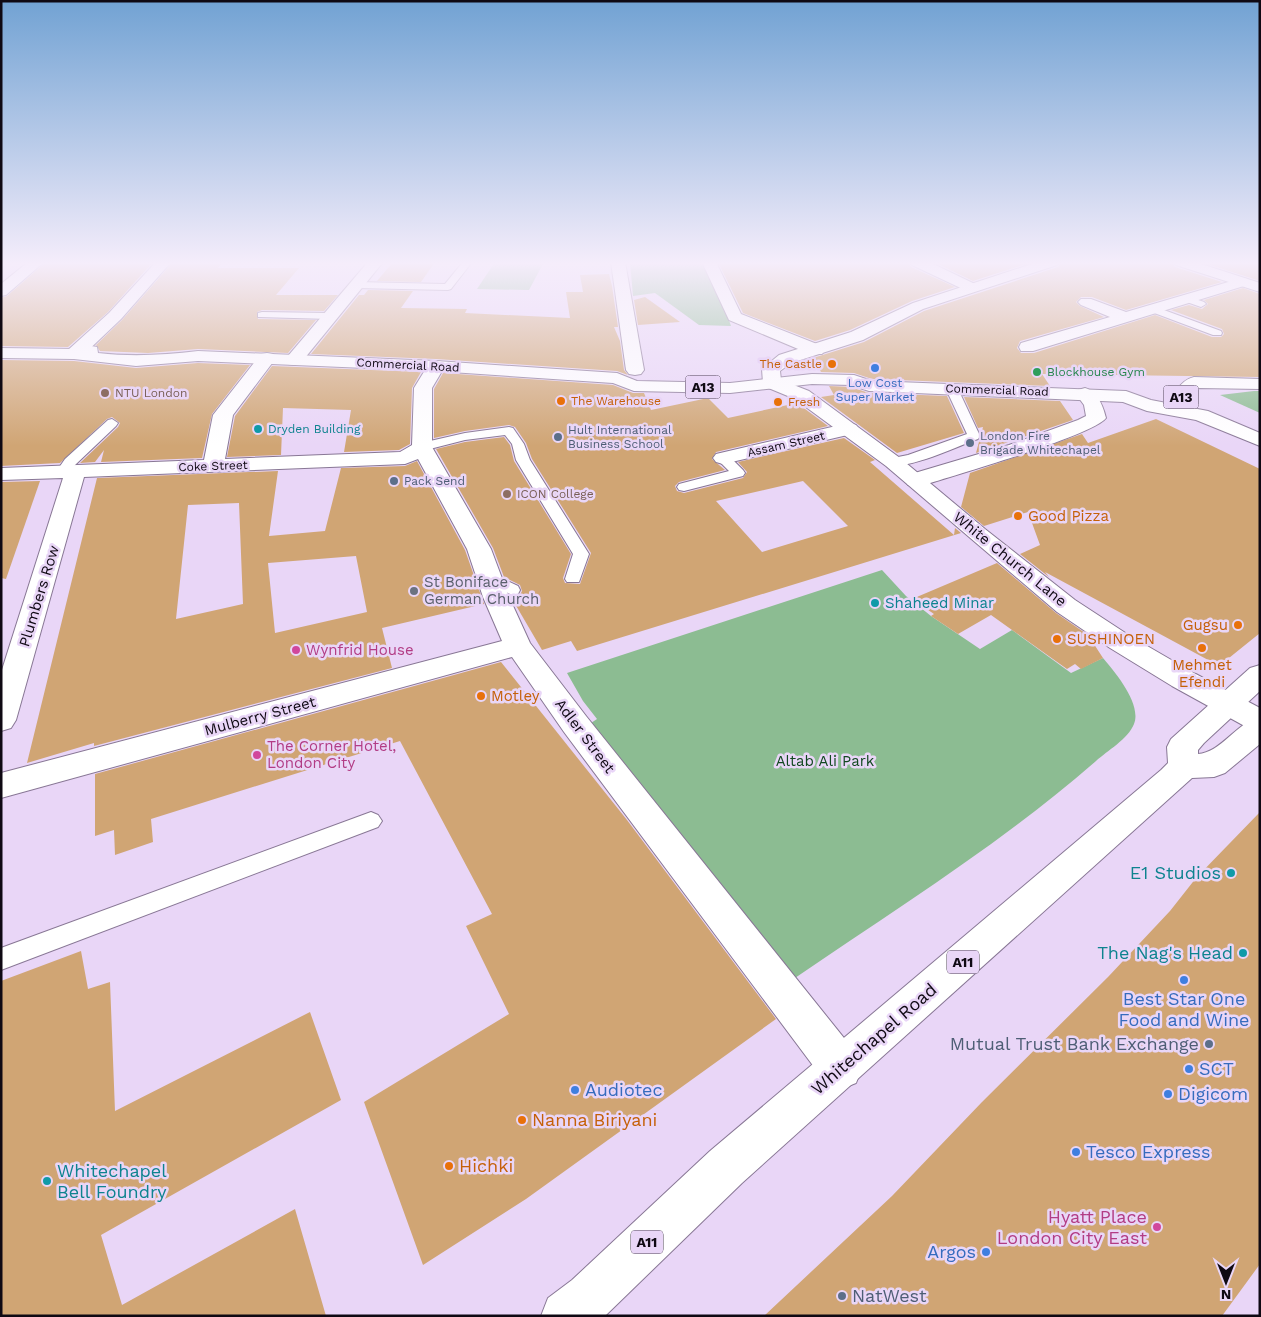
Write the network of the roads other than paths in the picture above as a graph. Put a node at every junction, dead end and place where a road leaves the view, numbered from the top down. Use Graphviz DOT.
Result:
graph roads {
  1 [pos="107,323"];
  2 [pos="324,323"];
  3 [pos="628,323"];
  4 [pos="751,323"];
  5 [pos="882,323"];
  6 [pos="1104,323"];
  7 [pos="1192,323"];
  8 [pos="1217,333"];
  9 [pos="1027,347"];
  10 [pos="816,350"];
  11 [pos="1,353"];
  12 [pos="74,354"];
  13 [pos="267,358"];
  14 [pos="294,360"];
  15 [pos="436,366"];
  16 [pos="635,370"];
  17 [pos="617,378"];
  18 [pos="772,384"];
  19 [pos="1260,384"];
  20 [pos="952,389"];
  21 [pos="1183,393"];
  22 [pos="1085,394"];
  23 [pos="1126,396"];
  24 [pos="112,423"];
  25 [pos="1260,428"];
  26 [pos="849,429"];
  27 [pos="1260,440"];
  28 [pos="422,447"];
  29 [pos="723,458"];
  30 [pos="893,462"];
  31 [pos="213,466"];
  32 [pos="69,471"];
  33 [pos="1,474"];
  34 [pos="916,480"];
  35 [pos="684,487"];
  36 [pos="573,578"];
  37 [pos="518,646"];
  38 [pos="1260,676"];
  39 [pos="1228,703"];
  40 [pos="1,720"];
  41 [pos="1260,720"];
  42 [pos="1260,727"];
  43 [pos="1184,766"];
  44 [pos="1,786"];
  45 [pos="371,821"];
  46 [pos="1,959"];
  47 [pos="841,1068"];
  48 [pos="566,1316"];
  1 -- 12 [label="main road"];
  2 -- 14 [label="main road"];
  3 -- 16 [label="main road"];
  4 -- 10 [label="main road"];
  5 -- 10 [label="main road"];
  6 -- 9 [label="main road"];
  7 -- 8 [label="lane"];
  10 -- 18 [label="main road"];
  11 -- 12 [label="main road, Commercial Road / A13"];
  12 -- 13 [label="main road, Commercial Road / A13"];
  13 -- 14 [label="main road, Commercial Road / A13"];
  13 -- 31 [label="main road"];
  14 -- 15 [label="main road, Commercial Road / A13"];
  15 -- 17 [label="main road, Commercial Road / A13"];
  15 -- 28 [label="main road, Adler Street"];
  16 -- 17 [label="main road, Commercial Road / A13"];
  16 -- 18 [label="main road, Commercial Road / A13"];
  17 -- 18 [label="main road, Commercial Road / A13"];
  18 -- 20 [label="main road, Commercial Road / A13"];
  18 -- 26 [label="main road, White Church Lane"];
  19 -- 21 [label="main road"];
  20 -- 22 [label="main road, Commercial Road / A13"];
  20 -- 30 [label="lane"];
  22 -- 23 [label="main road, Commercial Road / A13"];
  22 -- 34 [label="main road"];
  23 -- 25 [label="main road, Commercial Road / A13"];
  23 -- 27 [label="main road, Commercial Road / A13"];
  24 -- 32 [label="lane"];
  26 -- 29 [label="main road, Assam Street"];
  26 -- 30 [label="main road, White Church Lane"];
  28 -- 31 [label="main road, Coke Street"];
  28 -- 36 [label="lane"];
  28 -- 37 [label="main road, Adler Street"];
  29 -- 35 [label="lane"];
  30 -- 34 [label="main road, White Church Lane"];
  31 -- 32 [label="main road, Coke Street"];
  32 -- 33 [label="main road, Coke Street"];
  32 -- 40 [label="main road, Plumbers Row"];
  34 -- 39 [label="main road, White Church Lane"];
  37 -- 44 [label="main road, Mulberry Street"];
  37 -- 47 [label="main road, Adler Street"];
  38 -- 39 [label="main road"];
  39 -- 41 [label="main road, White Church Lane"];
  39 -- 43 [label="main road"];
  42 -- 43 [label="main road"];
  43 -- 47 [label="main road, Whitechapel Road / A11"];
  45 -- 46 [label="lane"];
  47 -- 48 [label="main road, Whitechapel Road / A11"];
}
